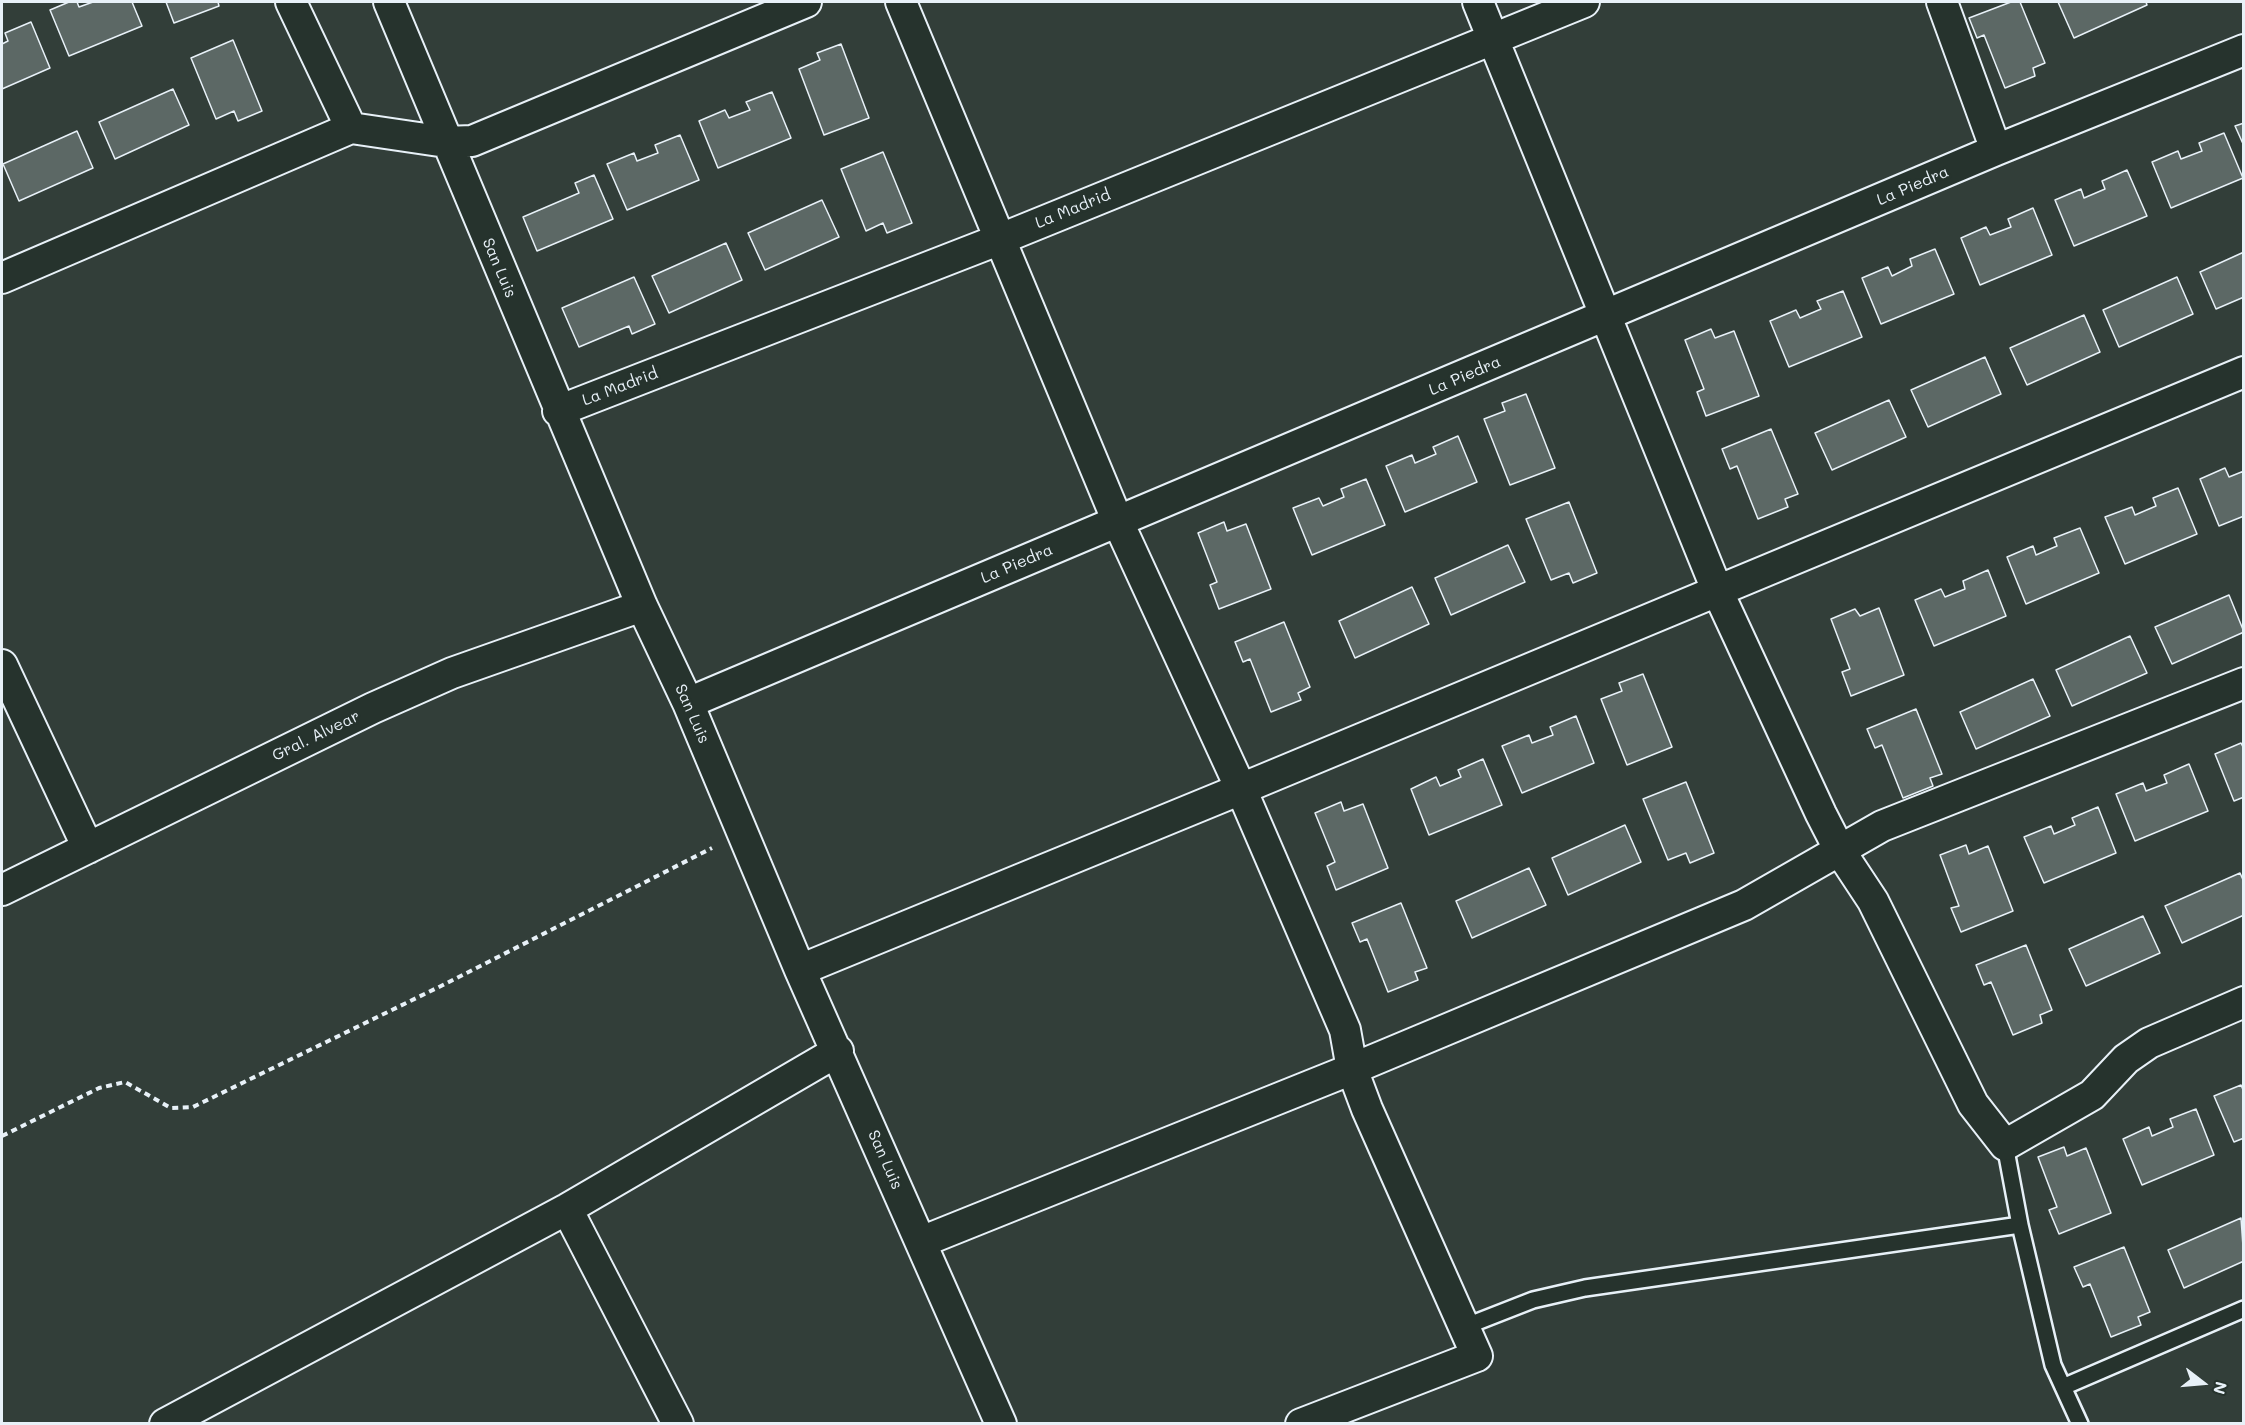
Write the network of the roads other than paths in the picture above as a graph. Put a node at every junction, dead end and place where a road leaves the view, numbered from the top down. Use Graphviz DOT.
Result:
graph roads {
  1 [pos="291,2"];
  2 [pos="389,2"];
  3 [pos="806,2"];
  4 [pos="901,2"];
  5 [pos="1478,2"];
  6 [pos="1584,2"];
  7 [pos="1942,2"];
  8 [pos="1496,39"];
  9 [pos="2244,50"];
  10 [pos="351,128"];
  11 [pos="447,142"];
  12 [pos="1996,150"];
  13 [pos="998,240"];
  14 [pos="2,278"];
  15 [pos="1606,316"];
  16 [pos="2244,372"];
  17 [pos="558,411"];
  18 [pos="1118,522"];
  19 [pos="1717,590"];
  20 [pos="642,606"];
  21 [pos="2,665"];
  22 [pos="2244,683"];
  23 [pos="688,703"];
  24 [pos="1241,789"];
  25 [pos="88,848"];
  26 [pos="1840,851"];
  27 [pos="2,890"];
  28 [pos="800,970"];
  29 [pos="2244,1002"];
  30 [pos="838,1051"];
  31 [pos="1352,1070"];
  32 [pos="2005,1145"];
  33 [pos="567,1209"];
  34 [pos="2020,1225"];
  35 [pos="921,1242"];
  36 [pos="2244,1309"];
  37 [pos="1464,1328"];
  38 [pos="2063,1387"];
  39 [pos="1312,1422"];
  40 [pos="165,1424"];
  41 [pos="678,1424"];
  42 [pos="1001,1424"];
  43 [pos="2080,1424"];
  1 -- 10 [label="street"];
  2 -- 11 [label="street, San Luis"];
  3 -- 11 [label="street"];
  4 -- 13 [label="street"];
  5 -- 8 [label="street"];
  6 -- 8 [label="street, La Madrid"];
  7 -- 12 [label="street"];
  8 -- 13 [label="street, La Madrid"];
  8 -- 15 [label="street"];
  9 -- 12 [label="street, La Piedra"];
  10 -- 11 [label="street"];
  10 -- 14 [label="street"];
  11 -- 17 [label="street, San Luis"];
  12 -- 15 [label="street, La Piedra"];
  13 -- 17 [label="street, La Madrid"];
  13 -- 18 [label="street"];
  15 -- 18 [label="street, La Piedra"];
  15 -- 19 [label="street"];
  16 -- 19 [label="street"];
  17 -- 20 [label="street, San Luis"];
  18 -- 23 [label="street, La Piedra"];
  18 -- 24 [label="street"];
  19 -- 24 [label="street"];
  19 -- 26 [label="street"];
  20 -- 23 [label="street, San Luis"];
  20 -- 25 [label="street, Gral. Alvear"];
  21 -- 25 [label="street"];
  22 -- 26 [label="street"];
  23 -- 28 [label="street, San Luis"];
  24 -- 28 [label="street"];
  24 -- 31 [label="street"];
  25 -- 27 [label="street, Gral. Alvear"];
  26 -- 31 [label="street"];
  26 -- 32 [label="street"];
  28 -- 30 [label="street, San Luis"];
  29 -- 32 [label="street"];
  30 -- 33 [label="street"];
  30 -- 35 [label="street, San Luis"];
  31 -- 35 [label="street"];
  31 -- 37 [label="street"];
  32 -- 34 [label="lane"];
  33 -- 40 [label="street"];
  33 -- 41 [label="street"];
  34 -- 37 [label="lane"];
  34 -- 38 [label="lane"];
  35 -- 42 [label="street, San Luis"];
  36 -- 38 [label="lane"];
  37 -- 39 [label="street"];
  38 -- 43 [label="lane"];
}
